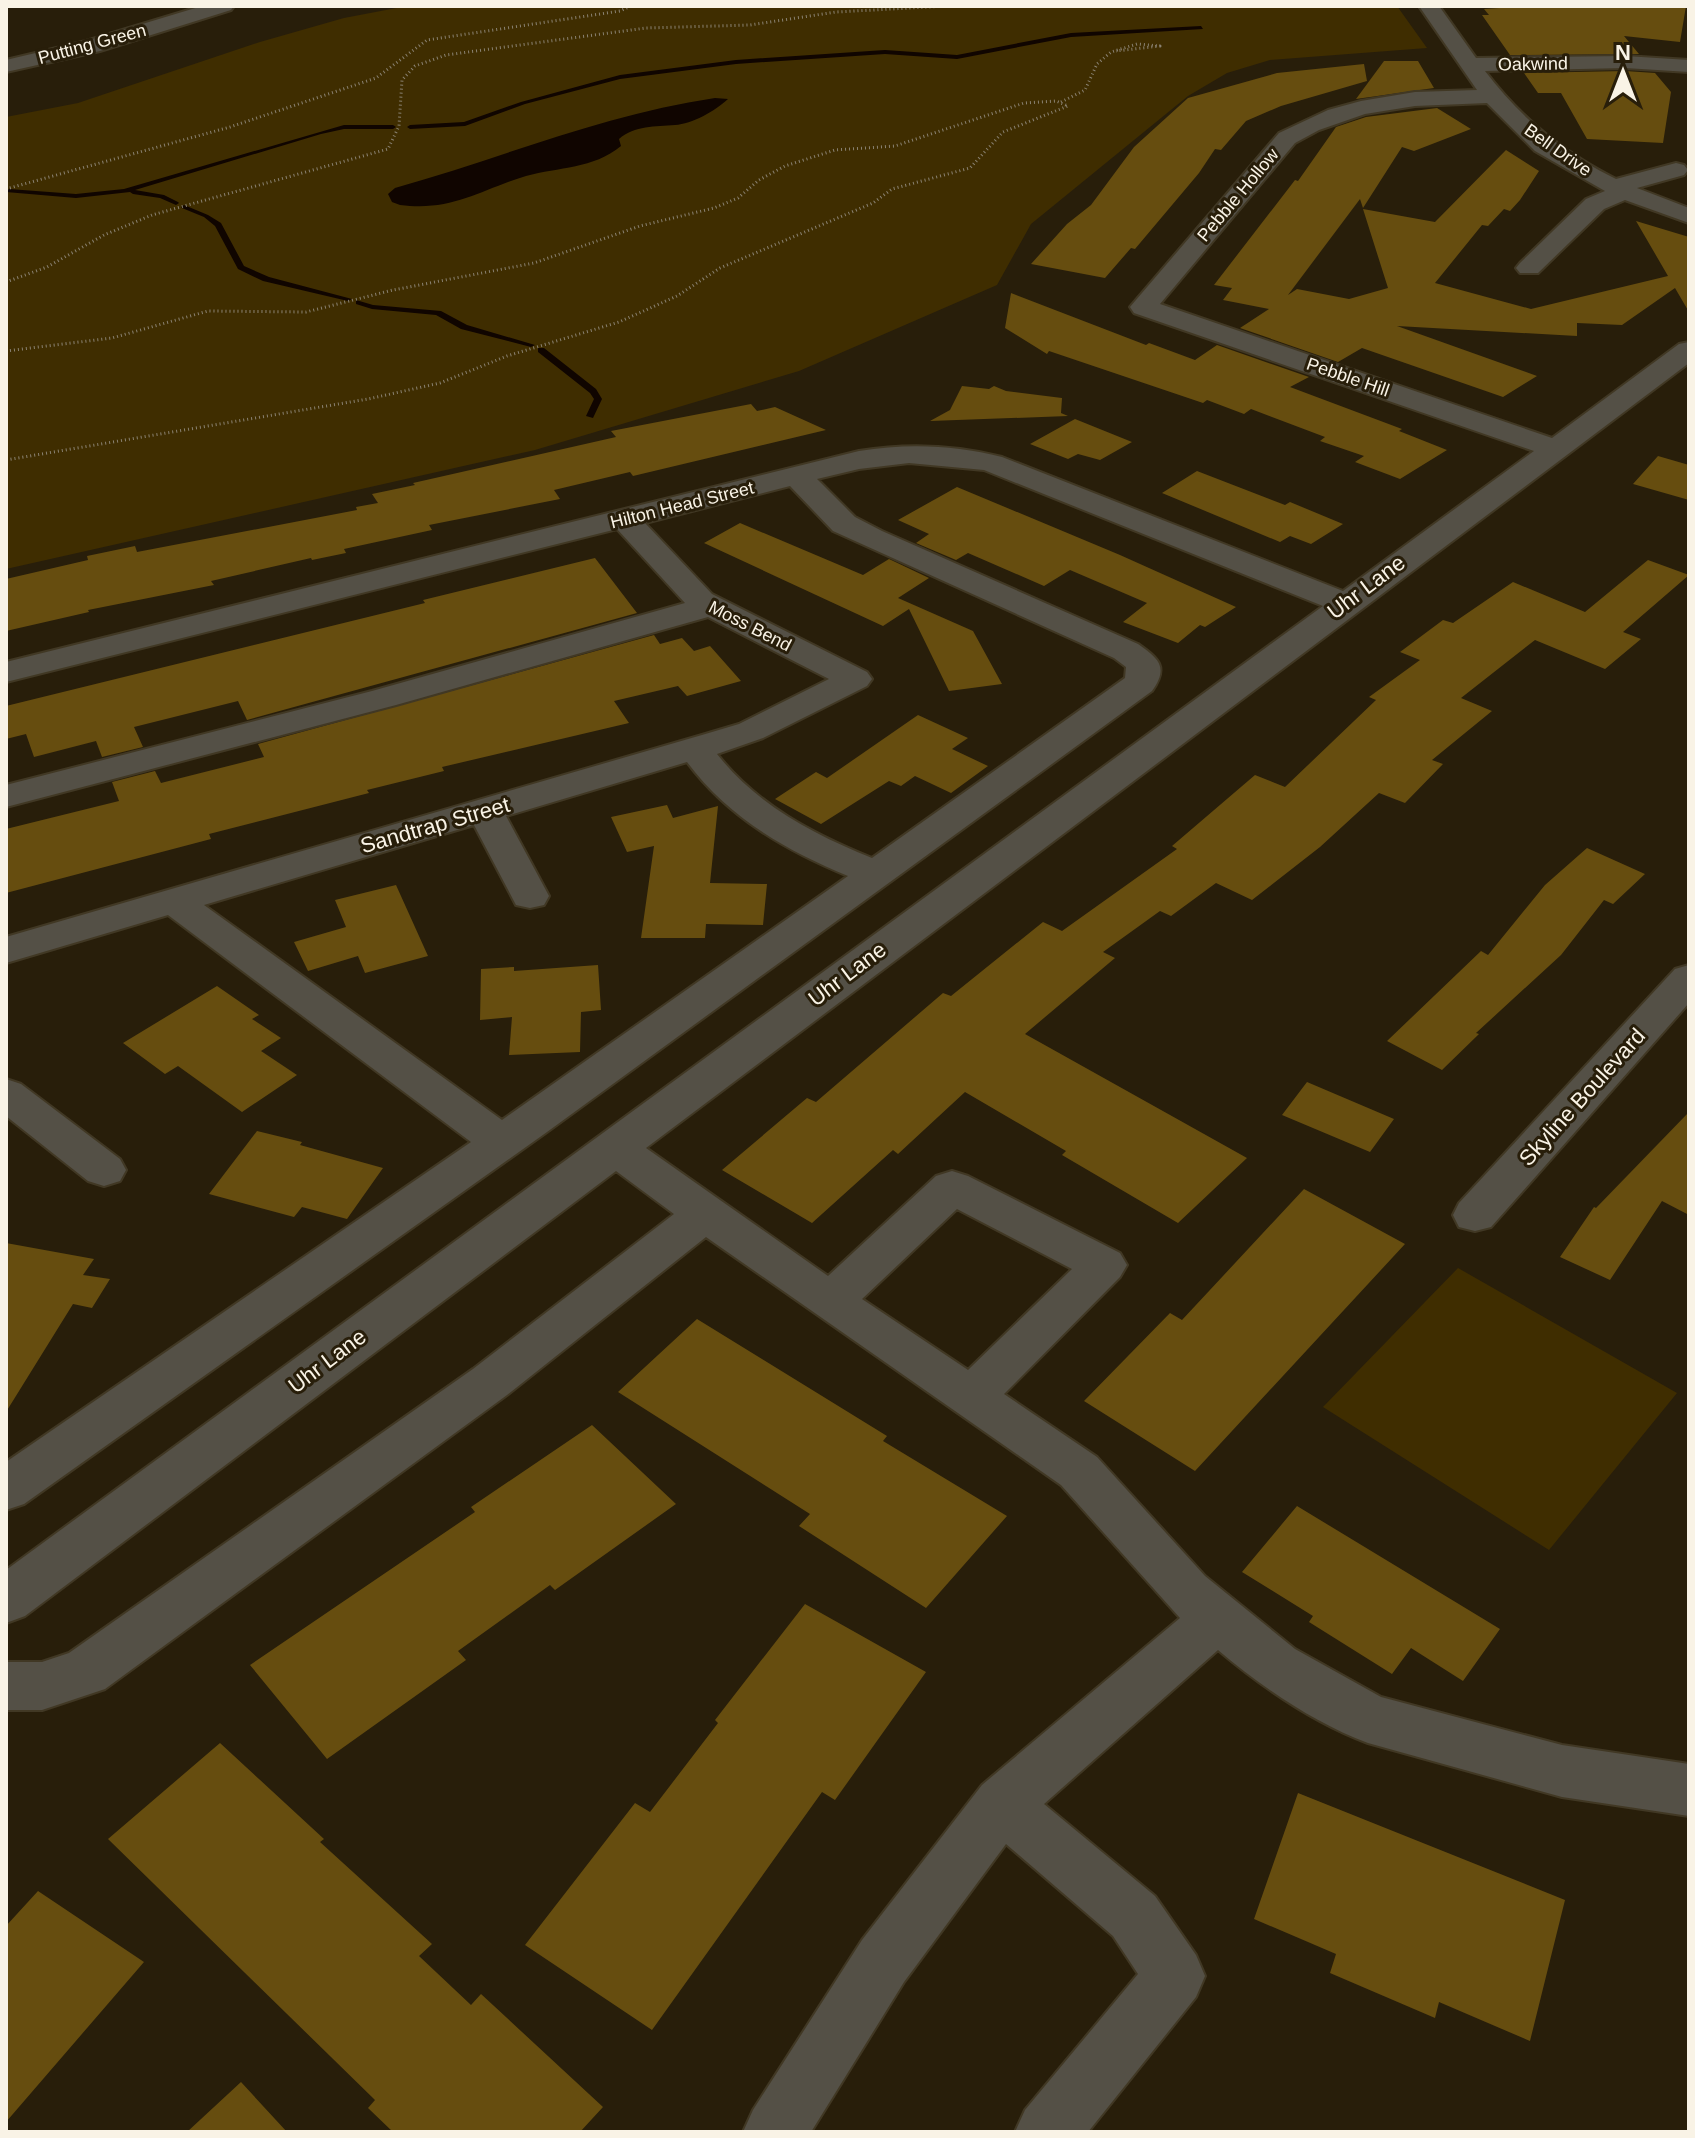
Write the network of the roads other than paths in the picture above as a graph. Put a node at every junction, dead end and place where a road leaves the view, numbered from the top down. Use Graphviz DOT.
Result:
graph roads {
  1 [pos="224,6"];
  2 [pos="1429,6"];
  3 [pos="1472,65"];
  4 [pos="6,66"];
  5 [pos="1689,66"];
  6 [pos="1496,96"];
  7 [pos="1676,170"];
  8 [pos="1621,189"];
  9 [pos="1689,216"];
  10 [pos="1529,268"];
  11 [pos="1143,307"];
  12 [pos="1689,350"];
  13 [pos="1554,448"];
  14 [pos="797,476"];
  15 [pos="625,520"];
  16 [pos="1345,603"];
  17 [pos="711,606"];
  18 [pos="6,672"];
  19 [pos="855,679"];
  20 [pos="695,749"];
  21 [pos="6,796"];
  22 [pos="485,810"];
  23 [pos="876,873"];
  24 [pos="530,896"];
  25 [pos="174,901"];
  26 [pos="6,950"];
  27 [pos="1689,978"];
  28 [pos="6,1094"];
  29 [pos="502,1142"];
  30 [pos="614,1147"];
  31 [pos="104,1170"];
  32 [pos="706,1213"];
  33 [pos="1475,1215"];
  34 [pos="830,1301"];
  35 [pos="972,1396"];
  36 [pos="8,1485"];
  37 [pos="6,1600"];
  38 [pos="1218,1618"];
  39 [pos="6,1686"];
  40 [pos="1689,1790"];
  41 [pos="1002,1804"];
  42 [pos="775,2132"];
  43 [pos="1047,2132"];
  1 -- 4 [label="street, Putting Green"];
  2 -- 3 [label="street, Bell Drive"];
  3 -- 5 [label="street, Oakwind"];
  3 -- 6 [label="street, Bell Drive"];
  6 -- 8 [label="street, Bell Drive"];
  6 -- 11 [label="street, Pebble Hollow"];
  7 -- 8 [label="street"];
  8 -- 9 [label="street, Bell Drive"];
  8 -- 10 [label="street"];
  11 -- 13 [label="street, Pebble Hill"];
  12 -- 13 [label="street, Uhr Lane"];
  13 -- 16 [label="street, Uhr Lane"];
  14 -- 15 [label="street, Hilton Head Street"];
  14 -- 16 [label="street, Hilton Head Street"];
  14 -- 23 [label="street"];
  15 -- 17 [label="street, Moss Bend"];
  15 -- 18 [label="street, Hilton Head Street"];
  16 -- 30 [label="street, Uhr Lane"];
  17 -- 19 [label="street, Moss Bend"];
  17 -- 21 [label="street"];
  19 -- 20 [label="street, Sandtrap Street"];
  20 -- 22 [label="street, Sandtrap Street"];
  20 -- 23 [label="street"];
  22 -- 24 [label="street"];
  22 -- 25 [label="street, Sandtrap Street"];
  23 -- 29 [label="street"];
  25 -- 26 [label="street, Sandtrap Street"];
  25 -- 29 [label="street"];
  27 -- 33 [label="street, Skyline Boulevard"];
  28 -- 31 [label="street"];
  29 -- 36 [label="street"];
  30 -- 32 [label="street"];
  30 -- 37 [label="street, Uhr Lane"];
  32 -- 34 [label="street"];
  32 -- 39 [label="street"];
  34 -- 35 [label="street"];
  34 -- 35 [label="street"];
  35 -- 38 [label="street"];
  38 -- 40 [label="street"];
  38 -- 41 [label="street"];
  41 -- 42 [label="street"];
  41 -- 43 [label="street"];
}
